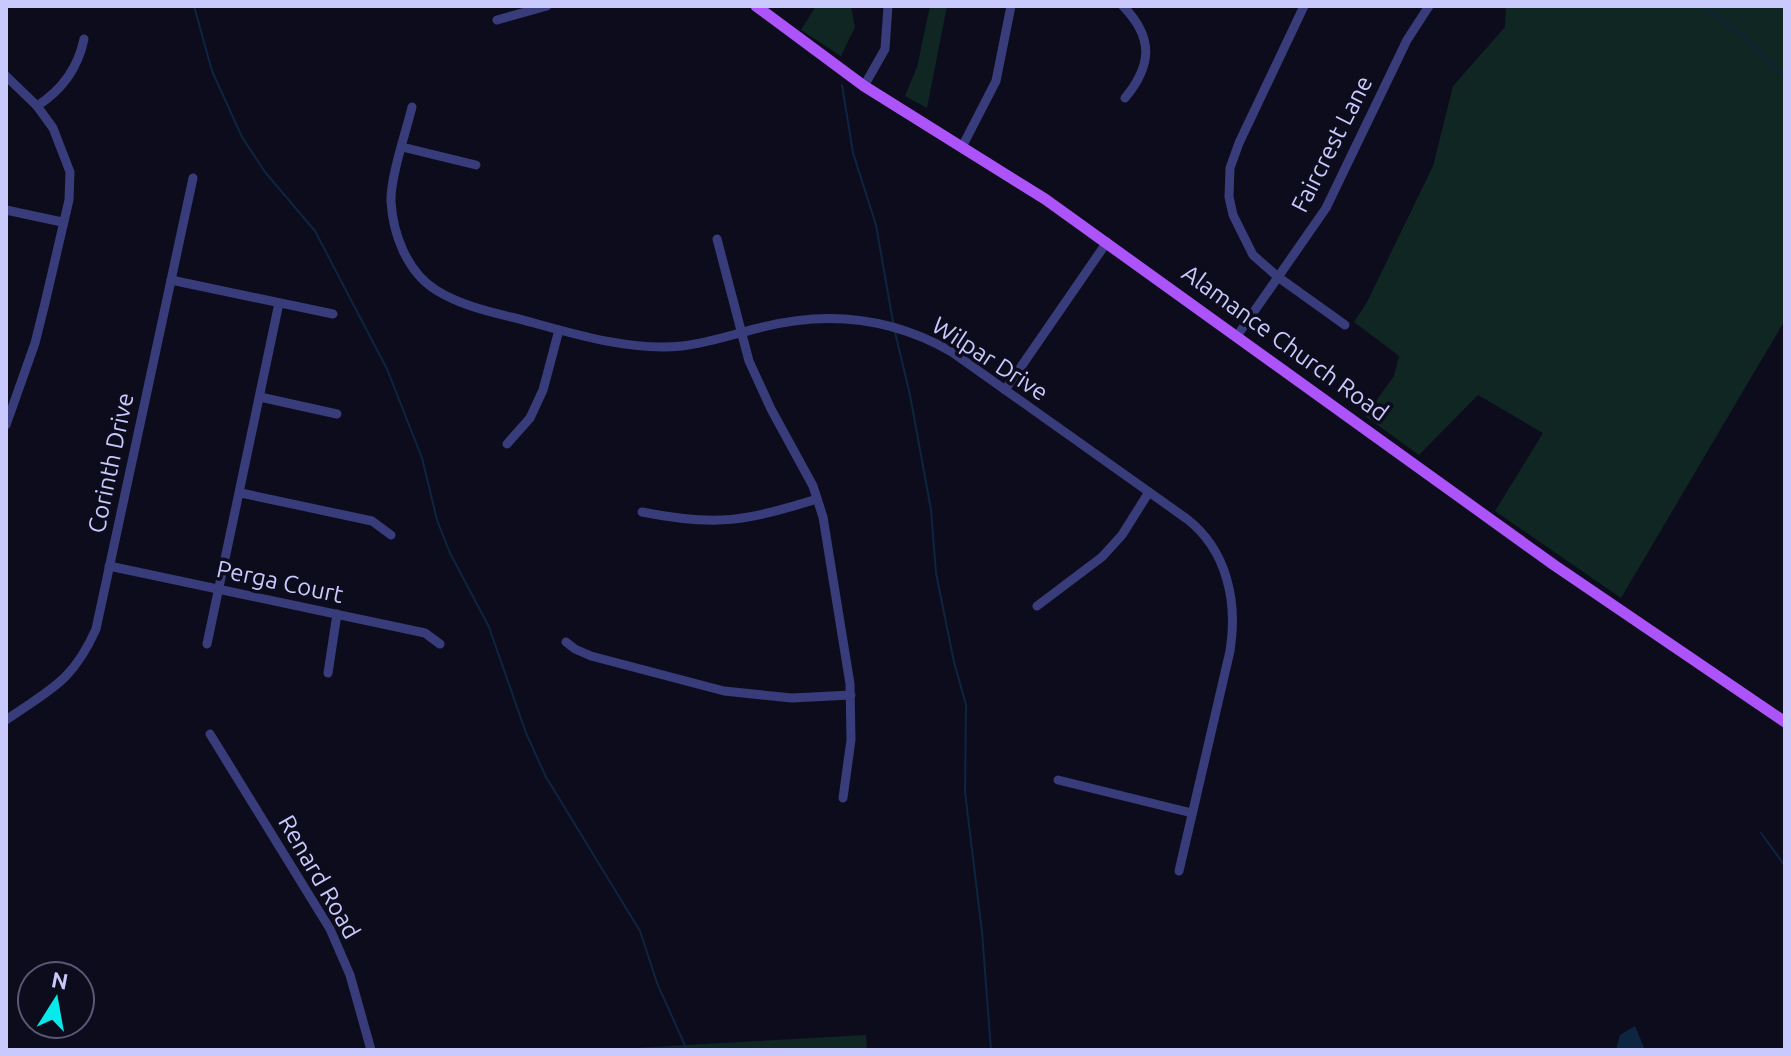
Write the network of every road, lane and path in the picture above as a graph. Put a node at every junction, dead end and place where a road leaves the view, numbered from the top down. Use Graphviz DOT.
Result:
graph roads {
  1 [pos="547,6"];
  2 [pos="756,6"];
  3 [pos="888,6"];
  4 [pos="1011,6"];
  5 [pos="1123,6"];
  6 [pos="1304,6"];
  7 [pos="1429,6"];
  8 [pos="497,20"];
  9 [pos="84,39"];
  10 [pos="6,76"];
  11 [pos="864,86"];
  12 [pos="1125,98"];
  13 [pos="37,106"];
  14 [pos="412,107"];
  15 [pos="963,145"];
  16 [pos="402,147"];
  17 [pos="476,165"];
  18 [pos="193,178"];
  19 [pos="6,210"];
  20 [pos="62,222"];
  21 [pos="717,239"];
  22 [pos="1107,242"];
  23 [pos="1278,277"];
  24 [pos="171,280"];
  25 [pos="279,303"];
  26 [pos="333,314"];
  27 [pos="1345,325"];
  28 [pos="559,330"];
  29 [pos="742,333"];
  30 [pos="1237,336"];
  31 [pos="1005,390"];
  32 [pos="260,397"];
  33 [pos="337,414"];
  34 [pos="6,425"];
  35 [pos="507,444"];
  36 [pos="1149,492"];
  37 [pos="241,493"];
  38 [pos="817,499"];
  39 [pos="642,512"];
  40 [pos="391,535"];
  41 [pos="109,566"];
  42 [pos="219,589"];
  43 [pos="1037,606"];
  44 [pos="337,614"];
  45 [pos="566,642"];
  46 [pos="207,644"];
  47 [pos="440,644"];
  48 [pos="328,673"];
  49 [pos="851,695"];
  50 [pos="6,720"];
  51 [pos="1785,722"];
  52 [pos="210,734"];
  53 [pos="1058,780"];
  54 [pos="843,798"];
  55 [pos="1192,813"];
  56 [pos="1179,871"];
  57 [pos="371,1050"];
  1 -- 8 [label="street"];
  2 -- 11 [label="main road, Alamance Church Road"];
  3 -- 11 [label="street"];
  4 -- 15 [label="street"];
  5 -- 12 [label="street"];
  6 -- 23 [label="street"];
  7 -- 23 [label="street, Faircrest Lane"];
  9 -- 13 [label="street"];
  10 -- 13 [label="street"];
  11 -- 15 [label="main road, Alamance Church Road"];
  13 -- 20 [label="street"];
  14 -- 16 [label="street, Wilpar Drive"];
  15 -- 22 [label="main road, Alamance Church Road"];
  16 -- 17 [label="street"];
  16 -- 28 [label="street, Wilpar Drive"];
  18 -- 24 [label="street, Corinth Drive"];
  19 -- 20 [label="street"];
  20 -- 34 [label="street"];
  21 -- 29 [label="street"];
  22 -- 30 [label="main road, Alamance Church Road"];
  22 -- 31 [label="street"];
  23 -- 27 [label="street"];
  23 -- 30 [label="street, Faircrest Lane"];
  24 -- 25 [label="street"];
  24 -- 41 [label="street, Corinth Drive"];
  25 -- 26 [label="street"];
  25 -- 32 [label="street"];
  28 -- 29 [label="street, Wilpar Drive"];
  28 -- 35 [label="street"];
  29 -- 31 [label="street, Wilpar Drive"];
  29 -- 38 [label="street"];
  30 -- 51 [label="main road, Alamance Church Road"];
  31 -- 36 [label="street, Wilpar Drive"];
  32 -- 33 [label="street"];
  32 -- 37 [label="street"];
  36 -- 43 [label="street"];
  36 -- 55 [label="street, Wilpar Drive"];
  37 -- 40 [label="street"];
  37 -- 42 [label="street"];
  38 -- 39 [label="street"];
  38 -- 49 [label="street"];
  41 -- 42 [label="street, Perga Court"];
  41 -- 50 [label="street, Corinth Drive"];
  42 -- 44 [label="street, Perga Court"];
  42 -- 46 [label="street"];
  44 -- 47 [label="street, Perga Court"];
  44 -- 48 [label="street"];
  45 -- 49 [label="street"];
  49 -- 54 [label="street"];
  52 -- 57 [label="street, Renard Road"];
  53 -- 55 [label="street"];
  55 -- 56 [label="street, Wilpar Drive"];
}
